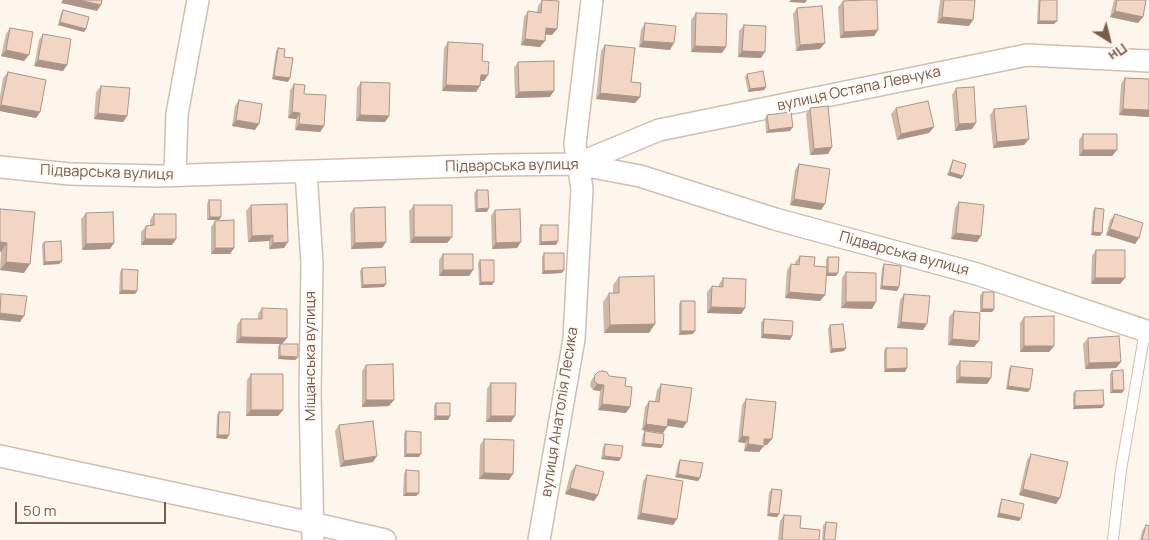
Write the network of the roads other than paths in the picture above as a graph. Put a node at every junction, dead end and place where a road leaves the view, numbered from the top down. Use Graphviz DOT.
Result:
graph roads {
  1 [pos="198,0"];
  2 [pos="592,0"];
  3 [pos="1149,61"];
  4 [pos="577,164"];
  5 [pos="0,167"];
  6 [pos="306,172"];
  7 [pos="175,175"];
  8 [pos="1147,331"];
  9 [pos="0,456"];
  10 [pos="313,531"];
  11 [pos="385,540"];
  12 [pos="539,540"];
  13 [pos="1113,540"];
  1 -- 7 [label="street"];
  2 -- 4 [label="street, вулиця Анатолія Лесика"];
  3 -- 4 [label="street, вулиця Остапа Левчука"];
  4 -- 6 [label="street, Підварська вулиця"];
  4 -- 8 [label="street, Підварська вулиця"];
  4 -- 12 [label="street, вулиця Анатолія Лесика"];
  5 -- 7 [label="street, Підварська вулиця"];
  6 -- 7 [label="street, Підварська вулиця"];
  6 -- 10 [label="street, Міщанська вулиця"];
  8 -- 13 [label="lane"];
  9 -- 10 [label="street"];
  10 -- 11 [label="street"];
}
